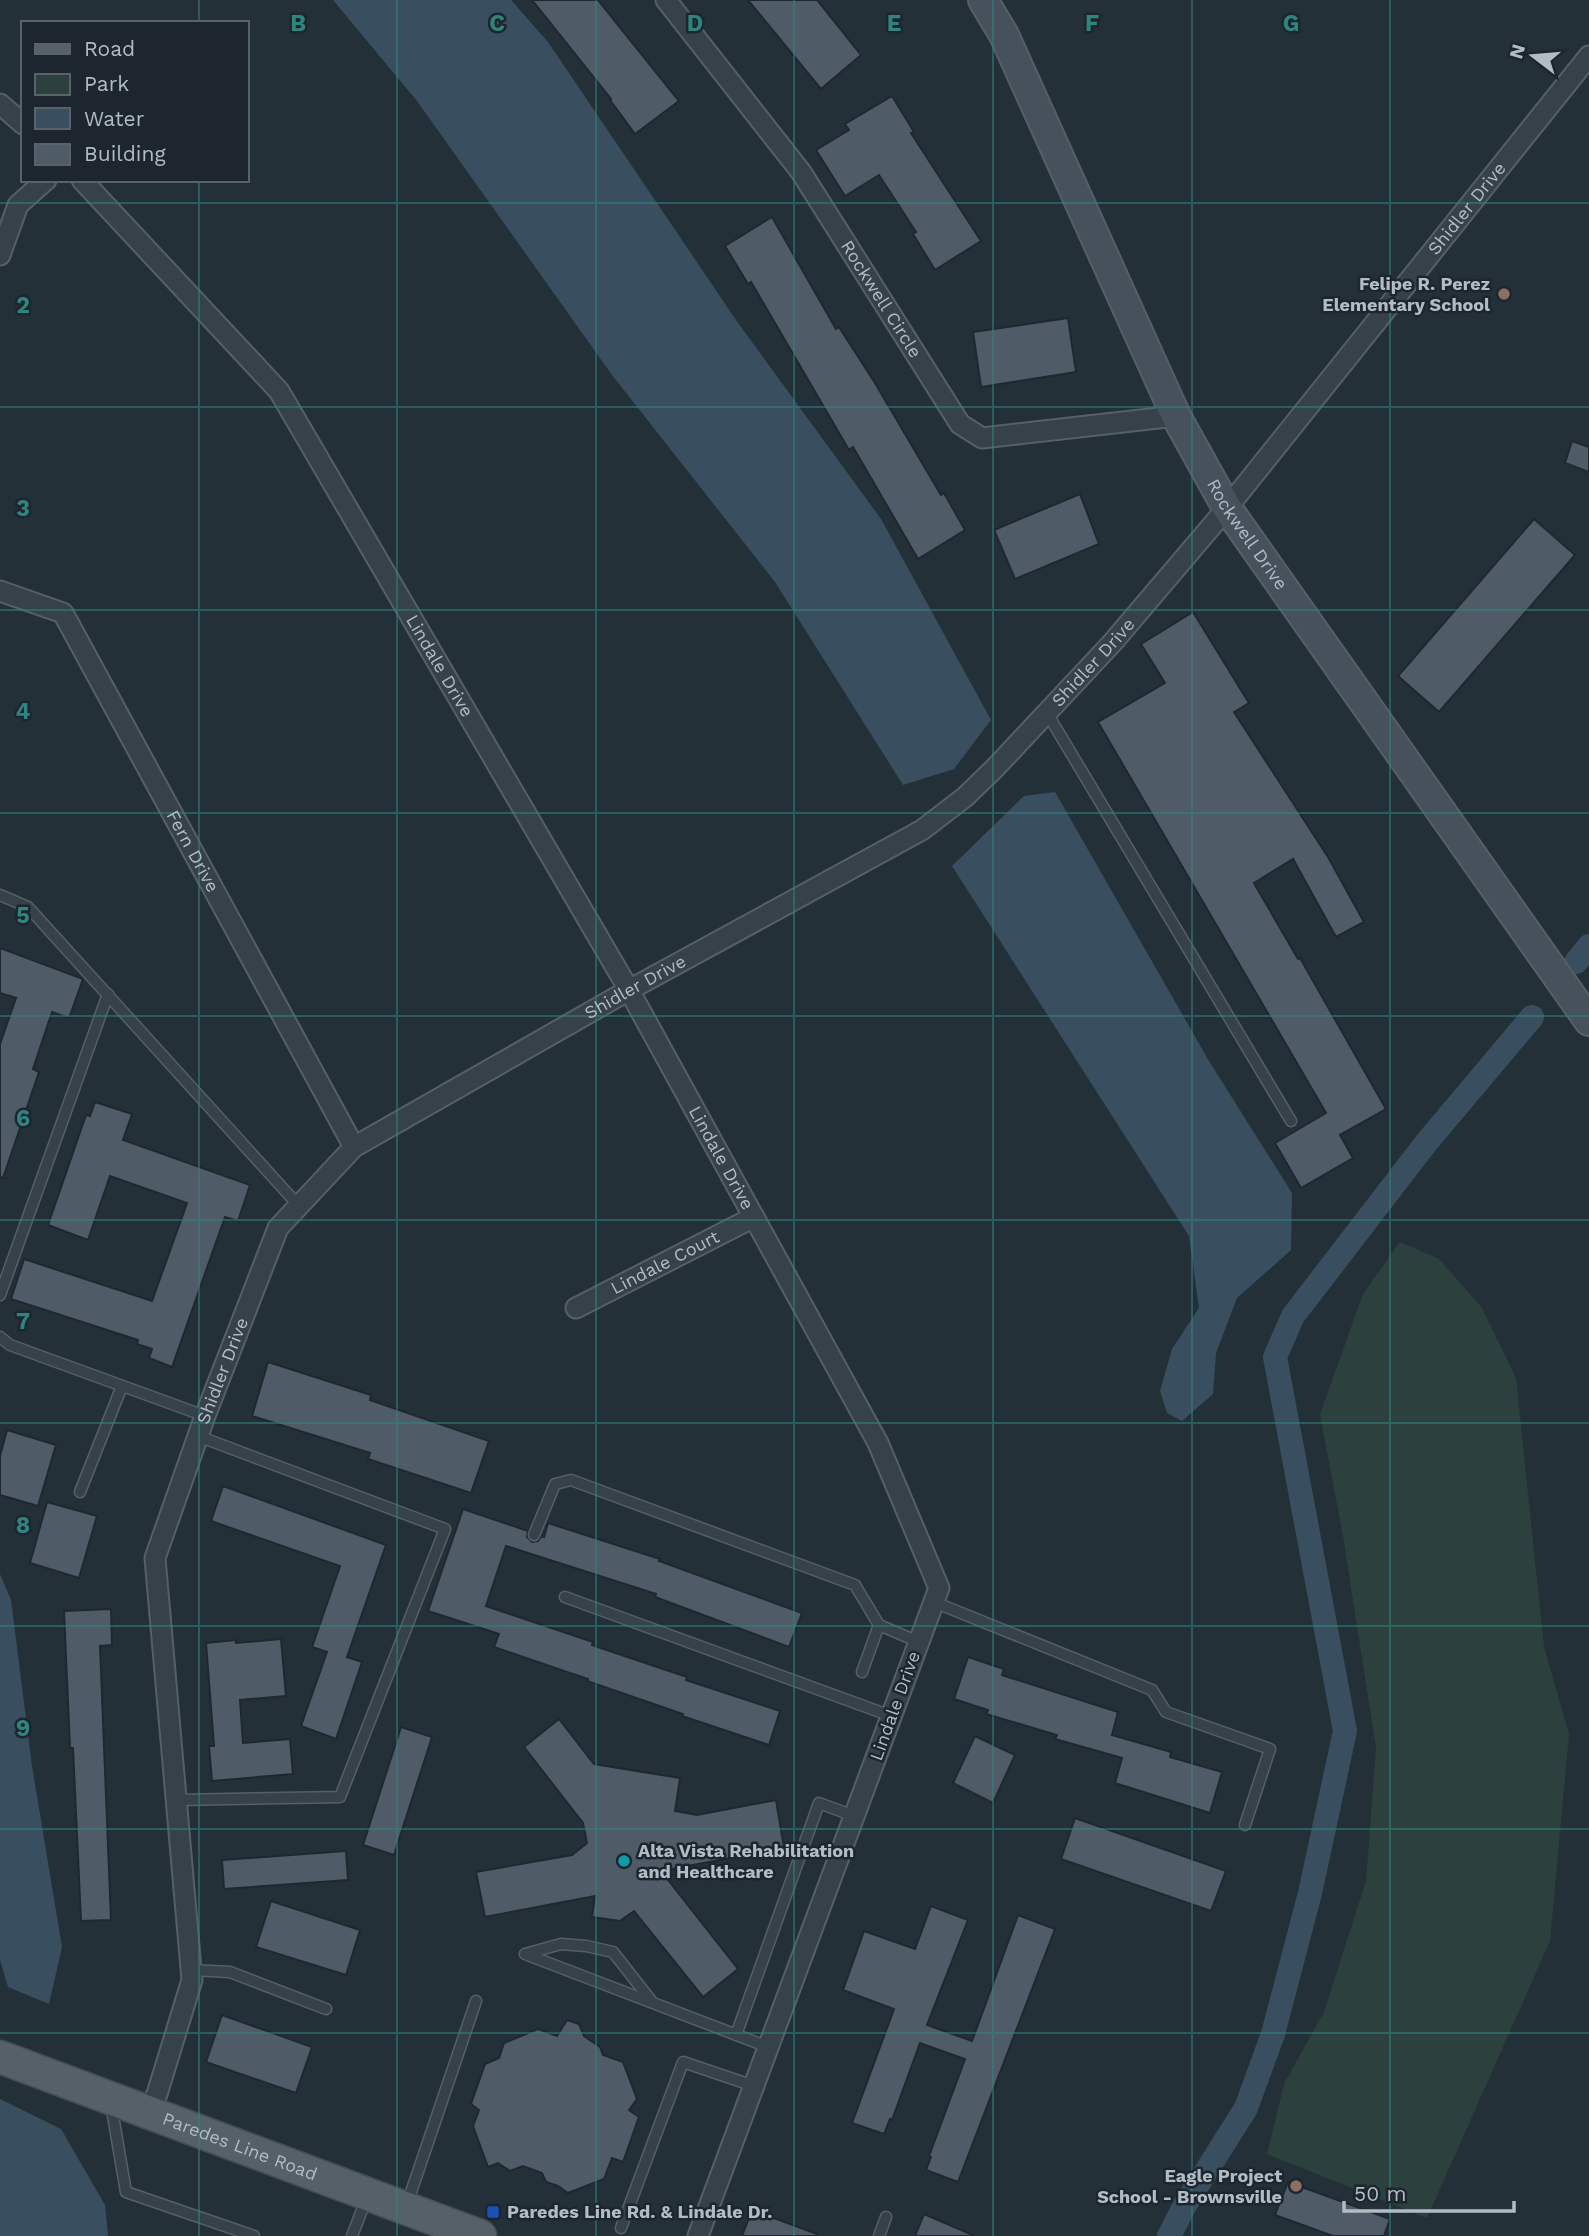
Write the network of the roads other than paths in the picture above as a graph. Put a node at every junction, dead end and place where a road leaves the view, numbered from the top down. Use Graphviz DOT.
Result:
graph roads {
  1 [pos="666,0"];
  2 [pos="983,0"];
  3 [pos="1589,56"];
  4 [pos="0,103"];
  5 [pos="21,122"];
  6 [pos="44,182"];
  7 [pos="84,182"];
  8 [pos="0,256"];
  9 [pos="1175,416"];
  10 [pos="1227,508"];
  11 [pos="0,591"];
  12 [pos="1047,713"];
  13 [pos="0,895"];
  14 [pos="629,990"];
  15 [pos="108,994"];
  16 [pos="1589,1021"];
  17 [pos="1291,1121"];
  18 [pos="355,1147"];
  19 [pos="299,1206"];
  20 [pos="754,1217"];
  21 [pos="0,1296"];
  22 [pos="576,1308"];
  23 [pos="0,1337"];
  24 [pos="122,1386"];
  25 [pos="205,1416"];
  26 [pos="198,1436"];
  27 [pos="80,1492"];
  28 [pos="534,1535"];
  29 [pos="565,1597"];
  30 [pos="934,1602"];
  31 [pos="878,1625"];
  32 [pos="919,1642"];
  33 [pos="862,1672"];
  34 [pos="891,1716"];
  35 [pos="177,1800"];
  36 [pos="854,1816"];
  37 [pos="1245,1825"];
  38 [pos="192,1970"];
  39 [pos="476,2001"];
  40 [pos="653,2003"];
  41 [pos="326,2009"];
  42 [pos="736,2035"];
  43 [pos="768,2047"];
  44 [pos="0,2057"];
  45 [pos="754,2086"];
  46 [pos="110,2097"];
  47 [pos="148,2111"];
  48 [pos="368,2196"];
  49 [pos="405,2208"];
  50 [pos="886,2217"];
  51 [pos="621,2228"];
  52 [pos="254,2236"];
  53 [pos="352,2236"];
  54 [pos="480,2236"];
  55 [pos="698,2236"];
  56 [pos="879,2236"];
  1 -- 9 [label="street, Rockwell Circle"];
  2 -- 9 [label="street, Rockwell Drive"];
  3 -- 10 [label="street, Shidler Drive"];
  4 -- 5 [label="street"];
  6 -- 8 [label="street"];
  7 -- 14 [label="street, Lindale Drive"];
  9 -- 10 [label="street, Rockwell Drive"];
  10 -- 12 [label="street, Shidler Drive"];
  10 -- 16 [label="street, Rockwell Drive"];
  11 -- 18 [label="street, Fern Drive"];
  12 -- 14 [label="street, Shidler Drive"];
  12 -- 17 [label="lane"];
  13 -- 15 [label="lane"];
  14 -- 18 [label="street, Shidler Drive"];
  14 -- 20 [label="street, Lindale Drive"];
  15 -- 19 [label="lane"];
  15 -- 21 [label="lane"];
  18 -- 19 [label="street, Shidler Drive"];
  19 -- 25 [label="street, Shidler Drive"];
  20 -- 22 [label="street, Lindale Court"];
  20 -- 30 [label="street, Lindale Drive"];
  23 -- 24 [label="lane"];
  24 -- 25 [label="lane"];
  24 -- 27 [label="lane"];
  25 -- 26 [label="street, Shidler Drive"];
  26 -- 35 [label="street, Shidler Drive"];
  26 -- 35 [label="lane"];
  28 -- 31 [label="lane"];
  29 -- 34 [label="lane"];
  30 -- 32 [label="street, Lindale Drive"];
  30 -- 37 [label="lane"];
  31 -- 32 [label="lane"];
  31 -- 33 [label="lane"];
  32 -- 34 [label="street, Lindale Drive"];
  34 -- 36 [label="street, Lindale Drive"];
  35 -- 38 [label="street, Shidler Drive"];
  36 -- 42 [label="lane"];
  36 -- 43 [label="street, Lindale Drive"];
  38 -- 41 [label="lane"];
  38 -- 47 [label="street, Shidler Drive"];
  39 -- 49 [label="lane"];
  40 -- 40 [label="lane"];
  40 -- 42 [label="lane"];
  42 -- 43 [label="lane"];
  43 -- 45 [label="street, Lindale Drive"];
  44 -- 46 [label="main road, Paredes Line Road"];
  45 -- 51 [label="lane"];
  45 -- 55 [label="street, Lindale Drive"];
  46 -- 47 [label="main road, Paredes Line Road"];
  46 -- 52 [label="lane"];
  47 -- 48 [label="main road, Paredes Line Road"];
  48 -- 49 [label="main road, Paredes Line Road"];
  48 -- 53 [label="lane"];
  49 -- 54 [label="main road, Paredes Line Road"];
  50 -- 56 [label="lane"];
}
